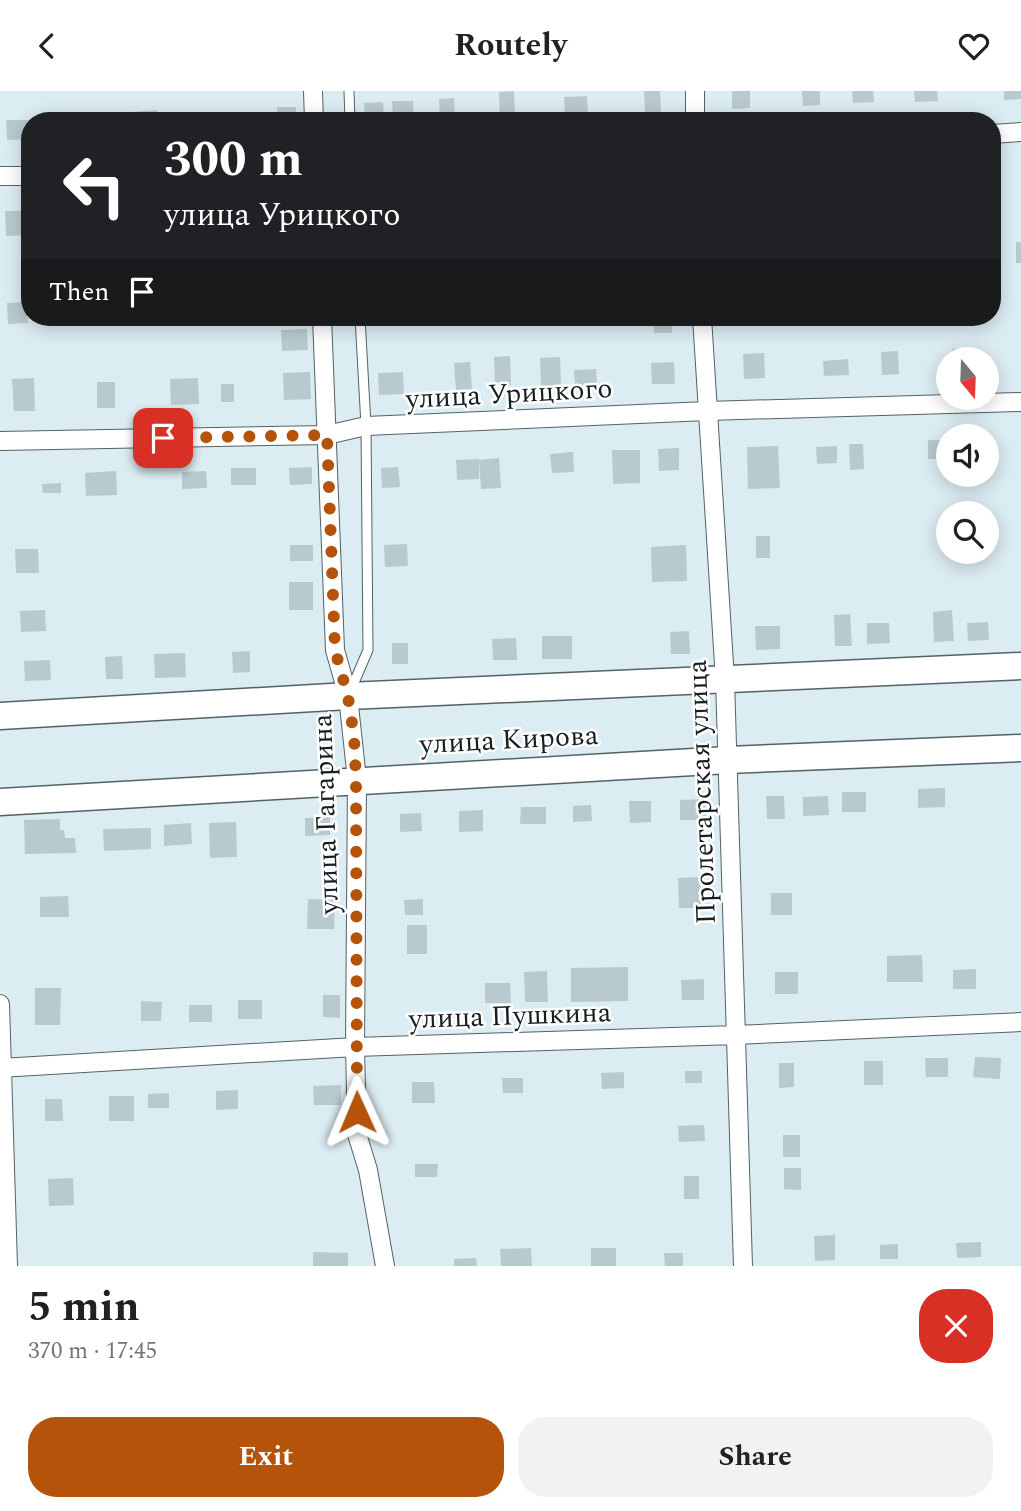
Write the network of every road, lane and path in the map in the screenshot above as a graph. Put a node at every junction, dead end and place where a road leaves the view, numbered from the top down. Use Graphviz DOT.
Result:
graph roads {
  1 [pos="313,91"];
  2 [pos="349,91"];
  3 [pos="695,91"];
  4 [pos="314,112"];
  5 [pos="350,112"];
  6 [pos="695,112"];
  7 [pos="1021,132"];
  8 [pos="1001,133"];
  9 [pos="0,176"];
  10 [pos="21,176"];
  11 [pos="322,326"];
  12 [pos="360,326"];
  13 [pos="702,326"];
  14 [pos="1021,402"];
  15 [pos="707,411"];
  16 [pos="366,426"];
  17 [pos="327,435"];
  18 [pos="0,441"];
  19 [pos="1021,666"];
  20 [pos="725,680"];
  21 [pos="348,697"];
  22 [pos="0,716"];
  23 [pos="1021,748"];
  24 [pos="728,760"];
  25 [pos="356,780"];
  26 [pos="0,802"];
  27 [pos="0,1004"];
  28 [pos="1021,1022"];
  29 [pos="735,1035"];
  30 [pos="355,1047"];
  31 [pos="1,1068"];
  32 [pos="8,1266"];
  33 [pos="385,1266"];
  34 [pos="743,1266"];
  1 -- 4 [label="street"];
  2 -- 5 [label="lane"];
  3 -- 6 [label="street"];
  7 -- 8 [label="street"];
  9 -- 10 [label="street"];
  11 -- 17 [label="street, улица Гагарина"];
  12 -- 16 [label="lane"];
  13 -- 15 [label="street, Пролетарская улица"];
  14 -- 15 [label="street, улица Урицкого"];
  15 -- 16 [label="street, улица Урицкого"];
  15 -- 20 [label="street, Пролетарская улица"];
  16 -- 17 [label="street, улица Урицкого"];
  16 -- 21 [label="lane"];
  17 -- 18 [label="street, улица Урицкого"];
  17 -- 21 [label="street, улица Гагарина"];
  19 -- 20 [label="main road, улица Кирова"];
  20 -- 21 [label="main road, улица Кирова"];
  20 -- 24 [label="street, Пролетарская улица"];
  21 -- 22 [label="main road, улица Кирова"];
  21 -- 25 [label="street, улица Гагарина"];
  23 -- 24 [label="main road, улица Кирова"];
  24 -- 25 [label="main road, улица Кирова"];
  24 -- 29 [label="street, Пролетарская улица"];
  25 -- 26 [label="main road, улица Кирова"];
  25 -- 30 [label="street, улица Гагарина"];
  27 -- 31 [label="street"];
  28 -- 29 [label="street, улица Пушкина"];
  29 -- 30 [label="street, улица Пушкина"];
  29 -- 34 [label="street, Пролетарская улица"];
  30 -- 31 [label="street, улица Пушкина"];
  30 -- 33 [label="street, улица Гагарина"];
  31 -- 32 [label="street"];
}
